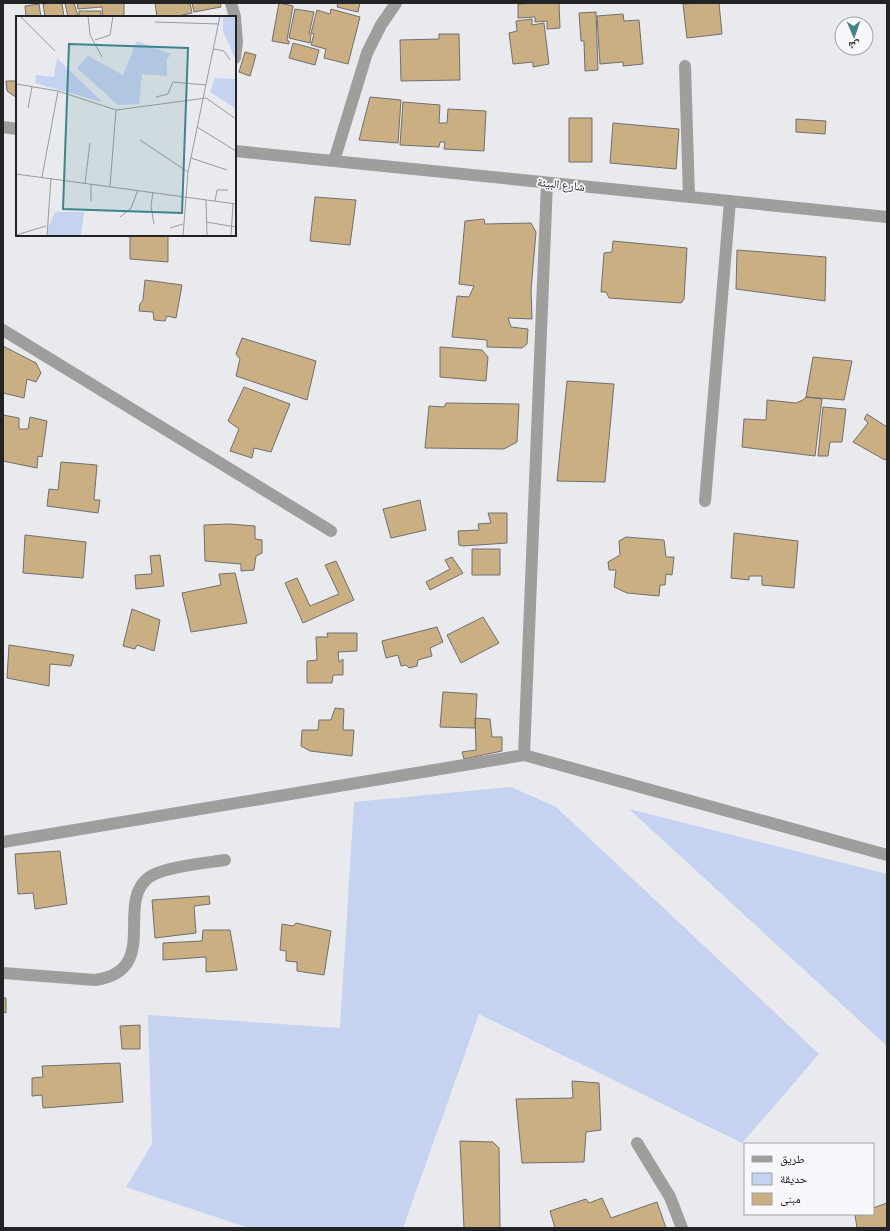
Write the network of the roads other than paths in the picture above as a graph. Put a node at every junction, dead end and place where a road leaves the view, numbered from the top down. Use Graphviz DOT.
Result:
graph roads {
  1 [pos="231,3"];
  2 [pos="396,3"];
  3 [pos="234,16"];
  4 [pos="236,30"];
  5 [pos="236,50"];
  6 [pos="684,66"];
  7 [pos="3,127"];
  8 [pos="16,129"];
  9 [pos="236,151"];
  10 [pos="334,161"];
  11 [pos="547,183"];
  12 [pos="689,197"];
  13 [pos="730,201"];
  14 [pos="887,217"];
  15 [pos="3,330"];
  16 [pos="705,500"];
  17 [pos="331,531"];
  18 [pos="524,755"];
  19 [pos="3,842"];
  20 [pos="887,855"];
  21 [pos="225,860"];
  22 [pos="3,973"];
  23 [pos="637,1143"];
  24 [pos="682,1228"];
  1 -- 3 [label="street"];
  2 -- 10 [label="street"];
  4 -- 5 [label="street"];
  6 -- 12 [label="street"];
  7 -- 8 [label="street"];
  9 -- 10 [label="street, شارع البيئة"];
  10 -- 11 [label="street, شارع البيئة"];
  11 -- 12 [label="street, شارع البيئة"];
  11 -- 18 [label="street"];
  12 -- 13 [label="street, شارع البيئة"];
  13 -- 14 [label="street, شارع البيئة"];
  13 -- 16 [label="street"];
  15 -- 17 [label="street"];
  18 -- 19 [label="street"];
  18 -- 20 [label="street"];
  21 -- 22 [label="street"];
  23 -- 24 [label="street"];
}
